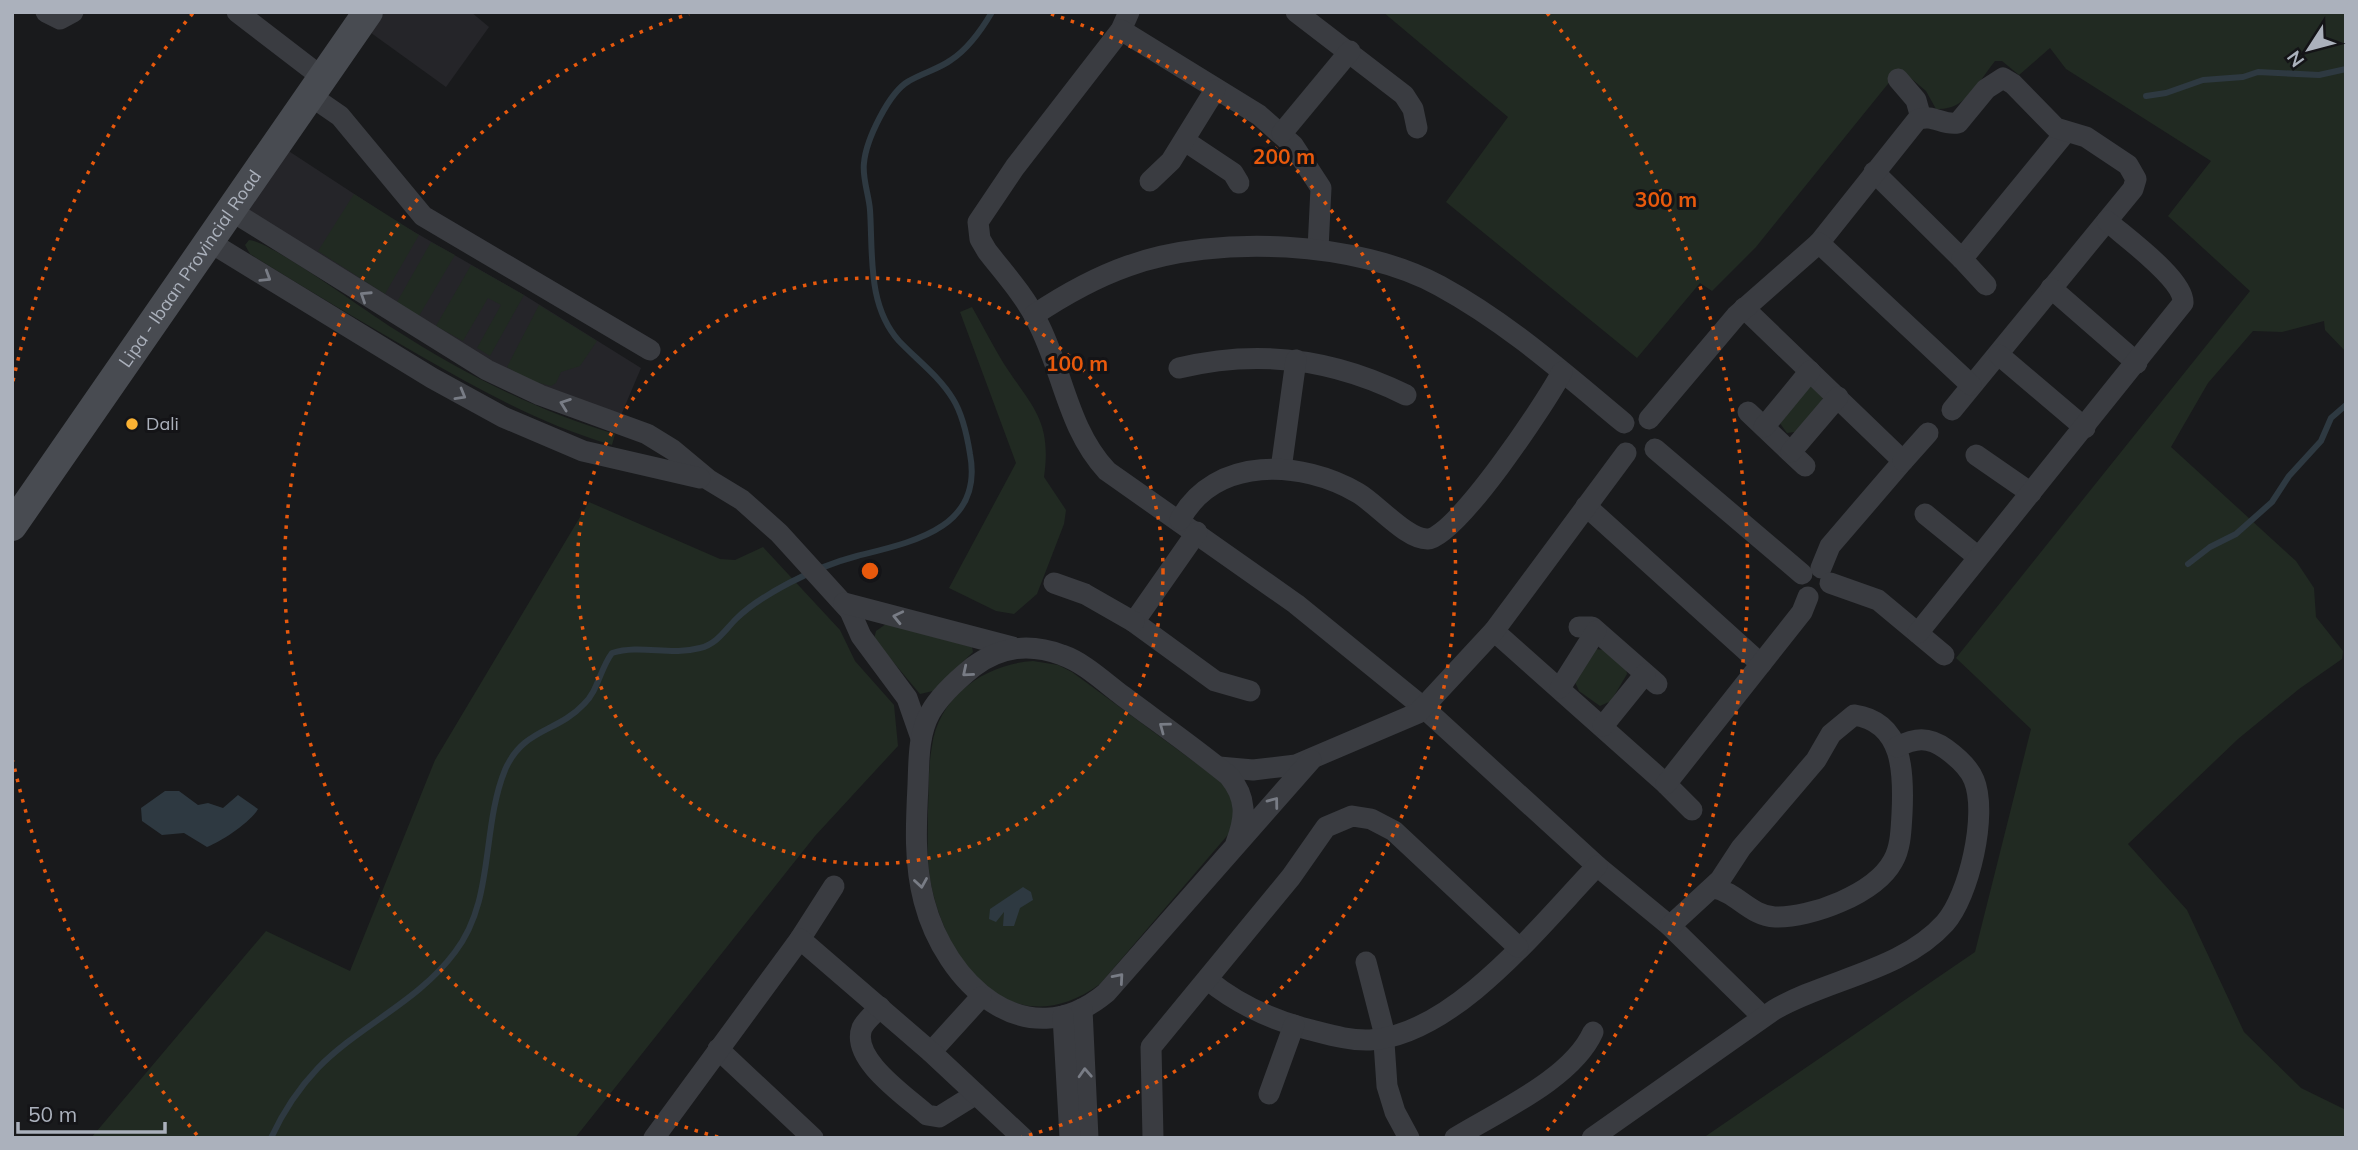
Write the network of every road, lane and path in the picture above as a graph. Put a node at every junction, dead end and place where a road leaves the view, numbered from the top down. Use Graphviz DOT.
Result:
graph roads {
  1 [pos="46,12"];
  2 [pos="73,12"];
  3 [pos="237,12"];
  4 [pos="368,12"];
  5 [pos="1296,12"];
  6 [pos="1125,21"];
  7 [pos="1350,51"];
  8 [pos="1898,79"];
  9 [pos="317,87"];
  10 [pos="1215,90"];
  11 [pos="1921,118"];
  12 [pos="1417,128"];
  13 [pos="1282,133"];
  14 [pos="2065,133"];
  15 [pos="1185,141"];
  16 [pos="1874,172"];
  17 [pos="1150,181"];
  18 [pos="1239,184"];
  19 [pos="230,210"];
  20 [pos="2107,221"];
  21 [pos="208,241"];
  22 [pos="1819,243"];
  23 [pos="1318,249"];
  24 [pos="1962,260"];
  25 [pos="1986,285"];
  26 [pos="2050,288"];
  27 [pos="1744,308"];
  28 [pos="1034,315"];
  29 [pos="650,350"];
  30 [pos="1999,355"];
  31 [pos="1296,360"];
  32 [pos="2137,362"];
  33 [pos="1179,368"];
  34 [pos="1810,371"];
  35 [pos="1562,372"];
  36 [pos="1971,385"];
  37 [pos="1406,395"];
  38 [pos="1838,397"];
  39 [pos="1952,410"];
  40 [pos="1748,412"];
  41 [pos="1648,419"];
  42 [pos="1624,423"];
  43 [pos="1764,427"];
  44 [pos="2085,428"];
  45 [pos="1927,433"];
  46 [pos="1656,449"];
  47 [pos="1626,453"];
  48 [pos="1976,455"];
  49 [pos="1903,461"];
  50 [pos="1281,468"];
  51 [pos="709,480"];
  52 [pos="2031,493"];
  53 [pos="1586,506"];
  54 [pos="1925,514"];
  55 [pos="12,526"];
  56 [pos="1189,526"];
  57 [pos="1978,557"];
  58 [pos="1818,575"];
  59 [pos="1054,583"];
  60 [pos="843,602"];
  61 [pos="1134,622"];
  62 [pos="1493,631"];
  63 [pos="1919,633"];
  64 [pos="1012,647"];
  65 [pos="1944,655"];
  66 [pos="1761,664"];
  67 [pos="1560,688"];
  68 [pos="1250,691"];
  69 [pos="1424,708"];
  70 [pos="1602,726"];
  71 [pos="921,740"];
  72 [pos="1897,747"];
  73 [pos="1311,760"];
  74 [pos="1219,767"];
  75 [pos="1666,783"];
  76 [pos="1692,810"];
  77 [pos="1236,843"];
  78 [pos="1597,866"];
  79 [pos="834,886"];
  80 [pos="1713,888"];
  81 [pos="1670,926"];
  82 [pos="800,939"];
  83 [pos="1518,947"];
  84 [pos="1366,962"];
  85 [pos="1208,980"];
  86 [pos="981,997"];
  87 [pos="880,1007"];
  88 [pos="1072,1012"];
  89 [pos="1763,1017"];
  90 [pos="1294,1026"];
  91 [pos="1593,1032"];
  92 [pos="1384,1037"];
  93 [pos="718,1049"];
  94 [pos="931,1052"];
  95 [pos="976,1094"];
  96 [pos="1269,1094"];
  97 [pos="802,1134"];
  98 [pos="654,1138"];
  99 [pos="1023,1138"];
  100 [pos="1070,1138"];
  101 [pos="1088,1138"];
  102 [pos="1153,1138"];
  103 [pos="1409,1138"];
  104 [pos="1455,1138"];
  105 [pos="1591,1138"];
  1 -- 2 [label="street"];
  3 -- 9 [label="street"];
  4 -- 9 [label="main road, Lipa - Ibaan Provincial Road"];
  5 -- 7 [label="street"];
  6 -- 10 [label="street"];
  6 -- 28 [label="street"];
  7 -- 12 [label="street"];
  7 -- 13 [label="street"];
  8 -- 11 [label="street"];
  9 -- 19 [label="main road, Lipa - Ibaan Provincial Road"];
  9 -- 29 [label="street"];
  10 -- 13 [label="street"];
  10 -- 15 [label="street"];
  11 -- 14 [label="street"];
  11 -- 16 [label="street"];
  13 -- 23 [label="street"];
  14 -- 20 [label="street"];
  14 -- 24 [label="street"];
  15 -- 17 [label="street"];
  15 -- 18 [label="street"];
  16 -- 22 [label="street"];
  16 -- 24 [label="street"];
  19 -- 21 [label="main road, Lipa - Ibaan Provincial Road"];
  51 -- 19 [label="street, one-way"];
  20 -- 26 [label="street"];
  20 -- 32 [label="street"];
  21 -- 51 [label="street, one-way"];
  21 -- 55 [label="main road, Lipa - Ibaan Provincial Road"];
  22 -- 27 [label="street"];
  22 -- 36 [label="street"];
  23 -- 28 [label="street"];
  23 -- 35 [label="street"];
  24 -- 25 [label="street"];
  26 -- 30 [label="street"];
  26 -- 32 [label="street"];
  27 -- 34 [label="street"];
  27 -- 41 [label="street"];
  28 -- 56 [label="street"];
  30 -- 36 [label="street"];
  30 -- 44 [label="street"];
  31 -- 33 [label="street"];
  31 -- 37 [label="street"];
  31 -- 50 [label="street"];
  32 -- 44 [label="street"];
  34 -- 38 [label="street"];
  34 -- 43 [label="street"];
  35 -- 42 [label="street"];
  35 -- 50 [label="street"];
  36 -- 39 [label="street"];
  38 -- 43 [label="street"];
  38 -- 49 [label="street"];
  40 -- 43 [label="street"];
  41 -- 42 [label="street"];
  41 -- 46 [label="street"];
  42 -- 47 [label="street"];
  44 -- 52 [label="street"];
  45 -- 49 [label="street"];
  46 -- 47 [label="street"];
  46 -- 58 [label="street"];
  47 -- 53 [label="street"];
  48 -- 52 [label="street"];
  49 -- 58 [label="street"];
  50 -- 56 [label="street"];
  51 -- 60 [label="street"];
  52 -- 57 [label="street"];
  53 -- 62 [label="street"];
  53 -- 66 [label="street"];
  54 -- 57 [label="street"];
  56 -- 61 [label="street"];
  56 -- 69 [label="street"];
  57 -- 63 [label="street"];
  58 -- 63 [label="street"];
  58 -- 66 [label="street"];
  59 -- 61 [label="street"];
  64 -- 60 [label="street, one-way"];
  60 -- 71 [label="street"];
  61 -- 68 [label="street"];
  62 -- 67 [label="street"];
  62 -- 69 [label="street"];
  63 -- 65 [label="street"];
  64 -- 71 [label="street, one-way"];
  74 -- 64 [label="street, one-way"];
  66 -- 75 [label="street"];
  67 -- 70 [label="street"];
  67 -- 70 [label="street"];
  69 -- 73 [label="street"];
  69 -- 78 [label="street"];
  70 -- 75 [label="street"];
  71 -- 86 [label="street, one-way"];
  72 -- 80 [label="street"];
  72 -- 80 [label="street"];
  72 -- 89 [label="street"];
  73 -- 74 [label="street"];
  77 -- 73 [label="street, one-way"];
  74 -- 77 [label="street"];
  75 -- 76 [label="street"];
  88 -- 77 [label="street, one-way"];
  78 -- 81 [label="street"];
  78 -- 83 [label="street"];
  79 -- 82 [label="street"];
  80 -- 81 [label="street"];
  81 -- 89 [label="street"];
  82 -- 87 [label="street"];
  82 -- 93 [label="street"];
  83 -- 85 [label="street"];
  83 -- 92 [label="street"];
  84 -- 92 [label="street"];
  85 -- 90 [label="street"];
  85 -- 102 [label="street"];
  86 -- 88 [label="street"];
  86 -- 94 [label="street"];
  87 -- 94 [label="street"];
  87 -- 95 [label="street"];
  88 -- 100 [label="street"];
  101 -- 88 [label="street, one-way"];
  89 -- 105 [label="street"];
  90 -- 92 [label="street"];
  90 -- 96 [label="street"];
  91 -- 104 [label="street"];
  92 -- 103 [label="street"];
  93 -- 97 [label="street"];
  93 -- 98 [label="street"];
  94 -- 95 [label="street"];
  95 -- 99 [label="street"];
}
